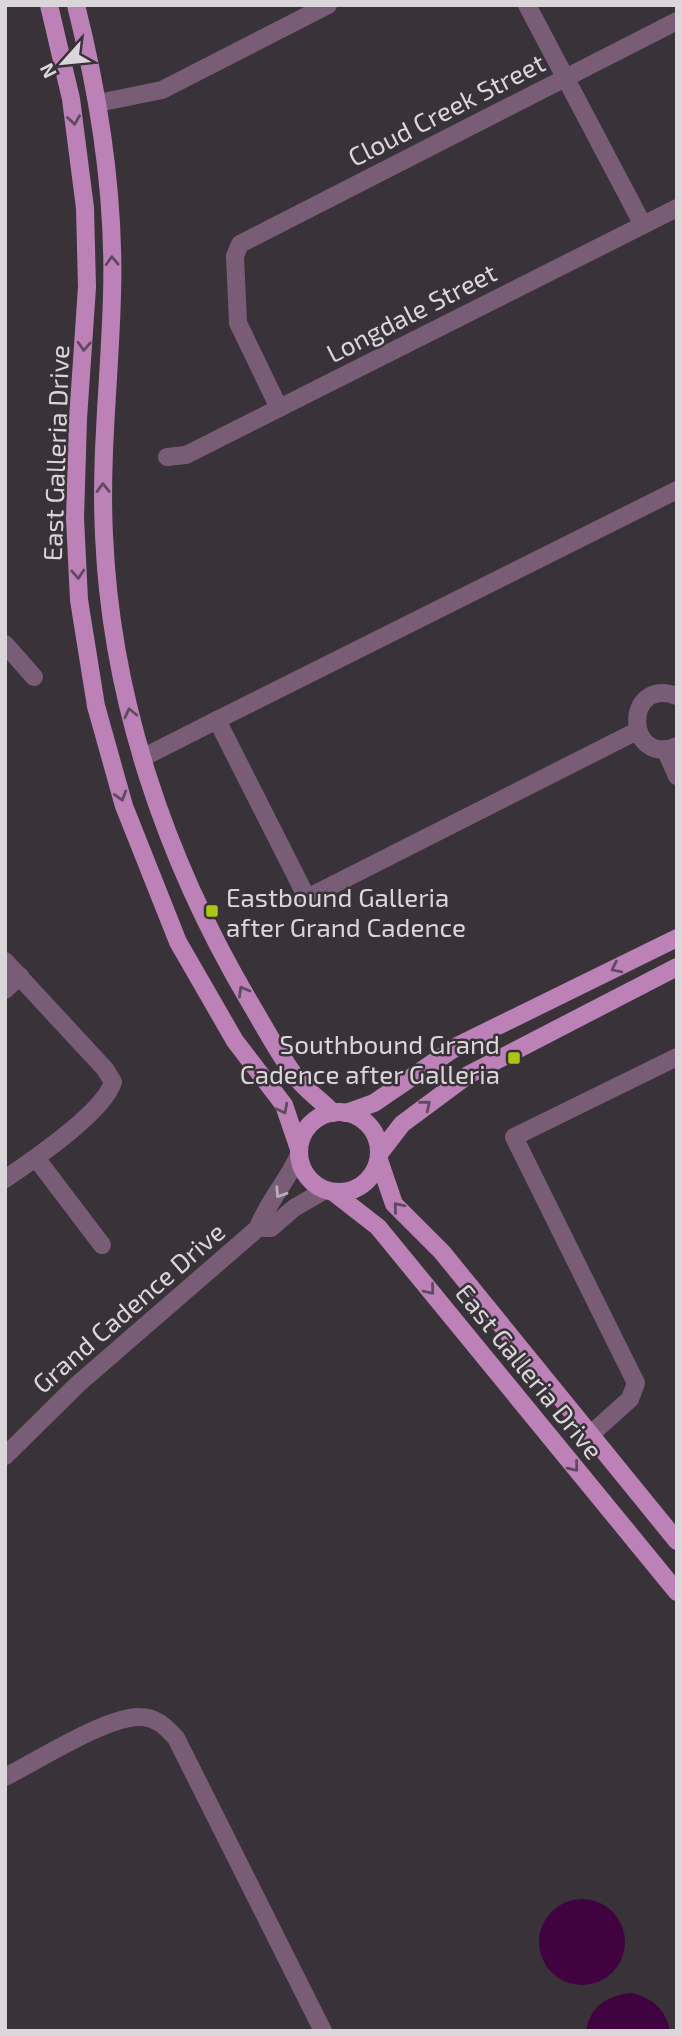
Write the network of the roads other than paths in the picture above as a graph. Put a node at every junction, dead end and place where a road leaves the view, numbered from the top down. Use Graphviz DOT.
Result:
graph roads {
  1 [pos="50,5"];
  2 [pos="76,5"];
  3 [pos="328,5"];
  4 [pos="527,5"];
  5 [pos="677,21"];
  6 [pos="566,78"];
  7 [pos="98,103"];
  8 [pos="677,208"];
  9 [pos="643,225"];
  10 [pos="279,408"];
  11 [pos="167,457"];
  12 [pos="677,490"];
  13 [pos="5,644"];
  14 [pos="34,677"];
  15 [pos="677,696"];
  16 [pos="217,720"];
  17 [pos="637,731"];
  18 [pos="671,748"];
  19 [pos="142,758"];
  20 [pos="677,776"];
  21 [pos="677,938"];
  22 [pos="5,961"];
  23 [pos="677,967"];
  24 [pos="20,976"];
  25 [pos="5,990"];
  26 [pos="677,1057"];
  27 [pos="339,1113"];
  28 [pos="299,1152"];
  29 [pos="379,1157"];
  30 [pos="36,1158"];
  31 [pos="5,1178"];
  32 [pos="329,1191"];
  33 [pos="258,1228"];
  34 [pos="102,1245"];
  35 [pos="590,1435"];
  36 [pos="5,1456"];
  37 [pos="677,1541"];
  38 [pos="677,1592"];
  39 [pos="5,1777"];
  40 [pos="323,2031"];
  1 -- 28 [label="main road, East Galleria Drive, one-way"];
  2 -- 7 [label="main road, East Galleria Drive"];
  3 -- 7 [label="street"];
  4 -- 6 [label="street"];
  5 -- 6 [label="street, Cloud Creek Street"];
  6 -- 9 [label="street"];
  6 -- 10 [label="street, Cloud Creek Street"];
  19 -- 7 [label="main road, East Galleria Drive, one-way"];
  8 -- 9 [label="street, Longdale Street"];
  9 -- 10 [label="street, Longdale Street"];
  10 -- 11 [label="street, Longdale Street"];
  12 -- 16 [label="street"];
  13 -- 14 [label="street"];
  15 -- 17 [label="street"];
  16 -- 17 [label="street"];
  16 -- 19 [label="street"];
  17 -- 18 [label="street"];
  18 -- 20 [label="street"];
  27 -- 19 [label="main road, East Galleria Drive, one-way"];
  21 -- 27 [label="main road, one-way"];
  22 -- 24 [label="street"];
  29 -- 23 [label="main road, one-way"];
  24 -- 25 [label="street"];
  24 -- 30 [label="street"];
  26 -- 35 [label="street"];
  27 -- 28 [label="main road"];
  27 -- 29 [label="main road"];
  28 -- 32 [label="main road"];
  28 -- 33 [label="street, Grand Cadence Drive, one-way"];
  29 -- 32 [label="main road"];
  35 -- 29 [label="main road, East Galleria Drive, one-way"];
  30 -- 31 [label="street"];
  30 -- 34 [label="street"];
  32 -- 33 [label="street, Grand Cadence Drive"];
  32 -- 38 [label="main road, East Galleria Drive, one-way"];
  33 -- 36 [label="street, Grand Cadence Drive"];
  35 -- 37 [label="main road, East Galleria Drive"];
  39 -- 40 [label="street"];
}
